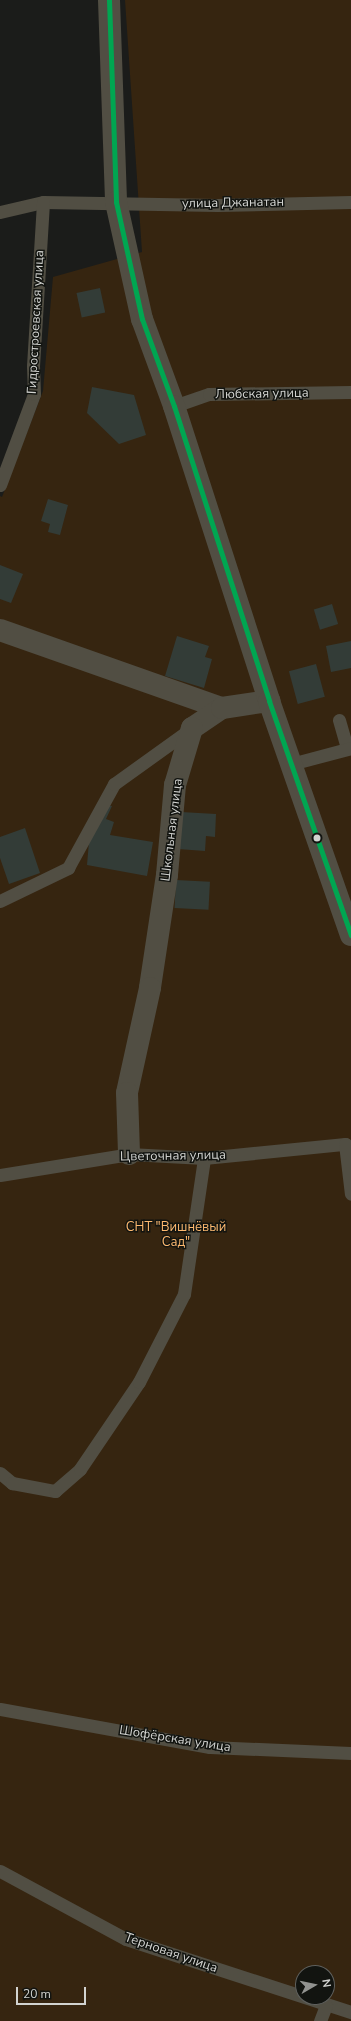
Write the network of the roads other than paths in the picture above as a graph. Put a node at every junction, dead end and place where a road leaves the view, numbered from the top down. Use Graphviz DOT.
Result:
graph roads {
  1 [pos="109,0"];
  2 [pos="43,202"];
  3 [pos="116,202"];
  4 [pos="351,202"];
  5 [pos="0,212"];
  6 [pos="351,392"];
  7 [pos="174,406"];
  8 [pos="0,485"];
  9 [pos="0,630"];
  10 [pos="269,701"];
  11 [pos="222,708"];
  12 [pos="339,720"];
  13 [pos="192,728"];
  14 [pos="349,748"];
  15 [pos="291,764"];
  16 [pos="0,901"];
  17 [pos="351,935"];
  18 [pos="348,1144"];
  19 [pos="128,1154"];
  20 [pos="204,1158"];
  21 [pos="0,1175"];
  22 [pos="351,1194"];
  23 [pos="0,1472"];
  24 [pos="0,1709"];
  25 [pos="351,1753"];
  26 [pos="0,1872"];
  27 [pos="295,1995"];
  28 [pos="326,2005"];
  29 [pos="351,2012"];
  30 [pos="320,2021"];
  1 -- 3 [label="street"];
  2 -- 3 [label="lane, улица Джанатан"];
  2 -- 5 [label="lane, улица Джанатан"];
  2 -- 8 [label="lane, Гидростроевская улица"];
  3 -- 4 [label="lane, улица Джанатан"];
  3 -- 7 [label="street"];
  6 -- 7 [label="lane, Любская улица"];
  7 -- 10 [label="street"];
  9 -- 11 [label="street"];
  10 -- 11 [label="street"];
  10 -- 15 [label="street"];
  11 -- 13 [label="street"];
  12 -- 14 [label="lane"];
  13 -- 16 [label="lane"];
  13 -- 19 [label="street, Школьная улица"];
  14 -- 15 [label="lane"];
  15 -- 17 [label="street"];
  18 -- 20 [label="lane, Цветочная улица"];
  18 -- 22 [label="lane, Цветочная улица"];
  19 -- 20 [label="lane, Цветочная улица"];
  19 -- 21 [label="lane, Цветочная улица"];
  20 -- 23 [label="lane"];
  24 -- 25 [label="lane, Шофёрская улица"];
  26 -- 27 [label="lane, Терновая улица"];
  28 -- 29 [label="lane, Терновая улица"];
  28 -- 30 [label="lane"];
}
